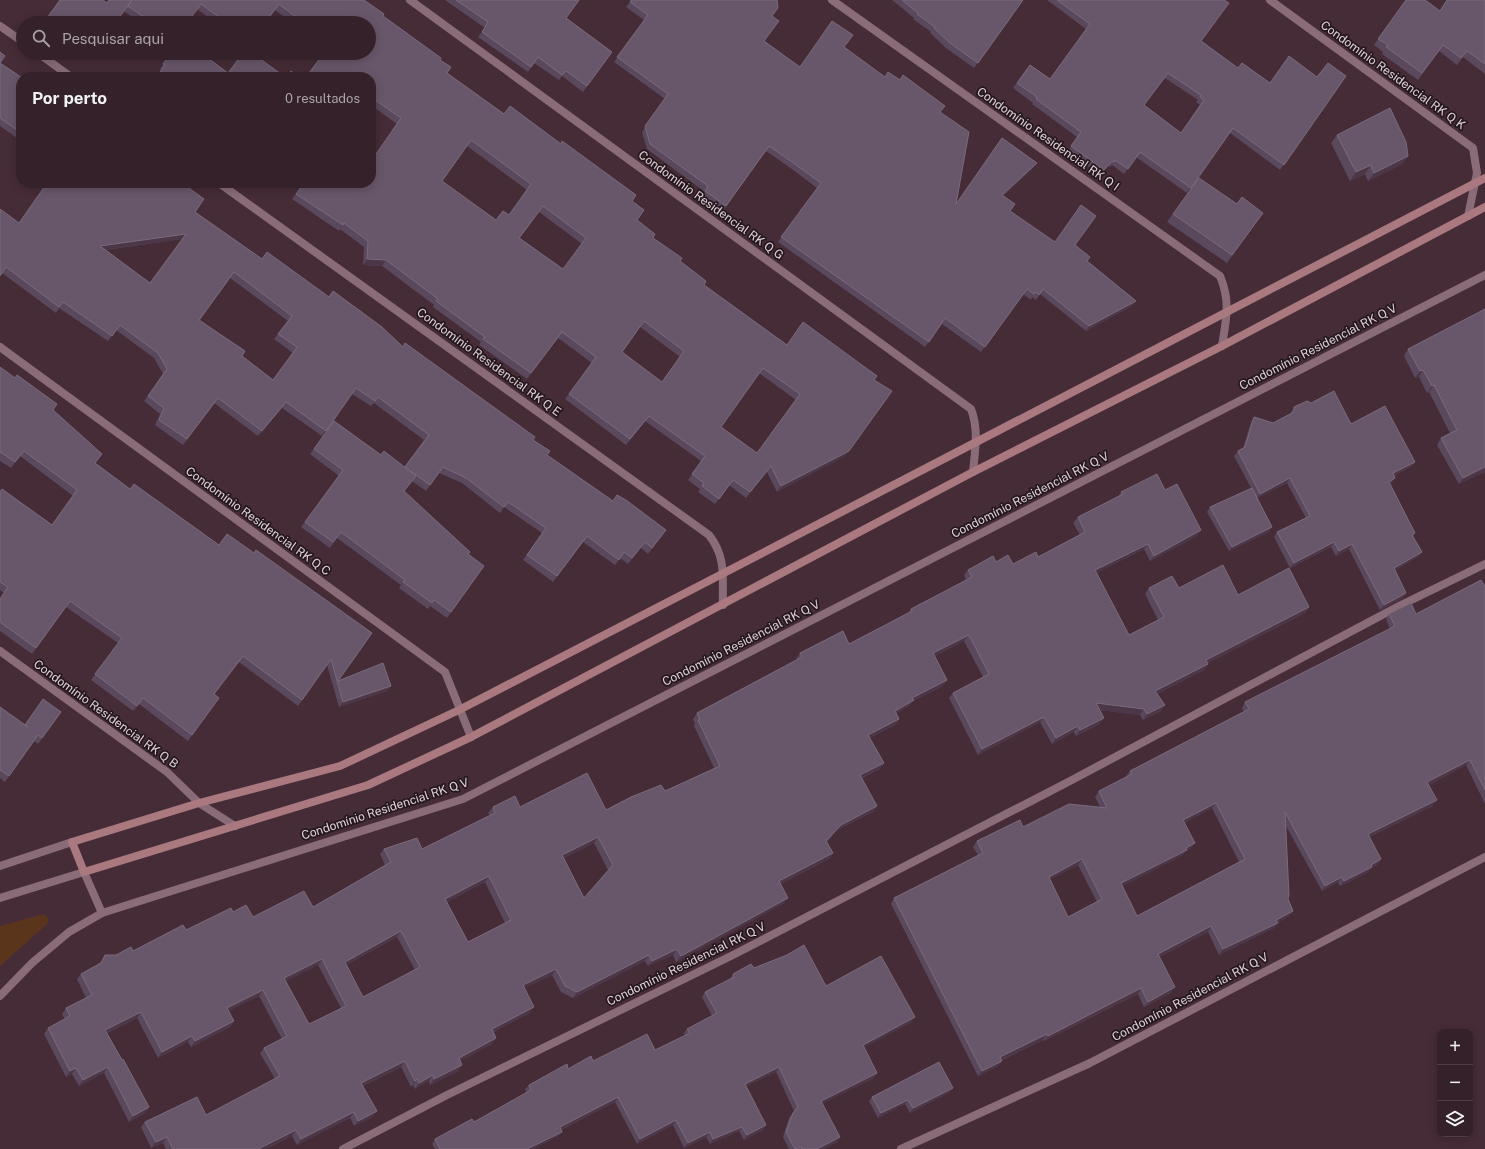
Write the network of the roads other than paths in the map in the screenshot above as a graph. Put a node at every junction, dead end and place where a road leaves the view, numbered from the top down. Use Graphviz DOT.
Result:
graph roads {
  1 [pos="410,0"];
  2 [pos="832,0"];
  3 [pos="1270,0"];
  4 [pos="0,26"];
  5 [pos="16,37"];
  6 [pos="48,60"];
  7 [pos="65,72"];
  8 [pos="1485,178"];
  9 [pos="1475,183"];
  10 [pos="226,188"];
  11 [pos="1485,207"];
  12 [pos="1468,216"];
  13 [pos="1485,276"];
  14 [pos="1227,312"];
  15 [pos="1222,346"];
  16 [pos="0,347"];
  17 [pos="976,442"];
  18 [pos="973,472"];
  19 [pos="1485,564"];
  20 [pos="722,574"];
  21 [pos="723,605"];
  22 [pos="0,651"];
  23 [pos="459,710"];
  24 [pos="470,738"];
  25 [pos="199,803"];
  26 [pos="235,826"];
  27 [pos="72,842"];
  28 [pos="1485,857"];
  29 [pos="0,866"];
  30 [pos="84,872"];
  31 [pos="0,898"];
  32 [pos="102,913"];
  33 [pos="0,996"];
  34 [pos="343,1149"];
  35 [pos="901,1149"];
  1 -- 17 [label="street, Condomínio Residencial RK Q G"];
  2 -- 14 [label="street, Condomínio Residencial RK Q I"];
  3 -- 9 [label="street, Condomínio Residencial RK Q K"];
  4 -- 5 [label="street"];
  6 -- 7 [label="street"];
  8 -- 9 [label="street"];
  9 -- 12 [label="street"];
  9 -- 14 [label="street"];
  10 -- 20 [label="street, Condomínio Residencial RK Q E"];
  11 -- 12 [label="street"];
  12 -- 15 [label="street"];
  13 -- 32 [label="street, Condomínio Residencial RK Q V"];
  14 -- 15 [label="street, Condomínio Residencial RK Q I"];
  14 -- 17 [label="street"];
  15 -- 18 [label="street"];
  16 -- 23 [label="street, Condomínio Residencial RK Q C"];
  17 -- 18 [label="street, Condomínio Residencial RK Q G"];
  17 -- 20 [label="street"];
  18 -- 21 [label="street"];
  19 -- 34 [label="street, Condomínio Residencial RK Q V"];
  20 -- 21 [label="street, Condomínio Residencial RK Q E"];
  20 -- 23 [label="street"];
  21 -- 24 [label="street"];
  22 -- 25 [label="street, Condomínio Residencial RK Q B"];
  23 -- 24 [label="street, Condomínio Residencial RK Q C"];
  23 -- 25 [label="street"];
  24 -- 26 [label="street"];
  25 -- 26 [label="street, Condomínio Residencial RK Q B"];
  25 -- 27 [label="street"];
  26 -- 30 [label="street"];
  27 -- 29 [label="street"];
  27 -- 30 [label="street"];
  28 -- 35 [label="street, Condomínio Residencial RK Q V"];
  30 -- 31 [label="street"];
  30 -- 32 [label="street"];
  32 -- 33 [label="street, Condomínio Residencial RK Q V"];
}
